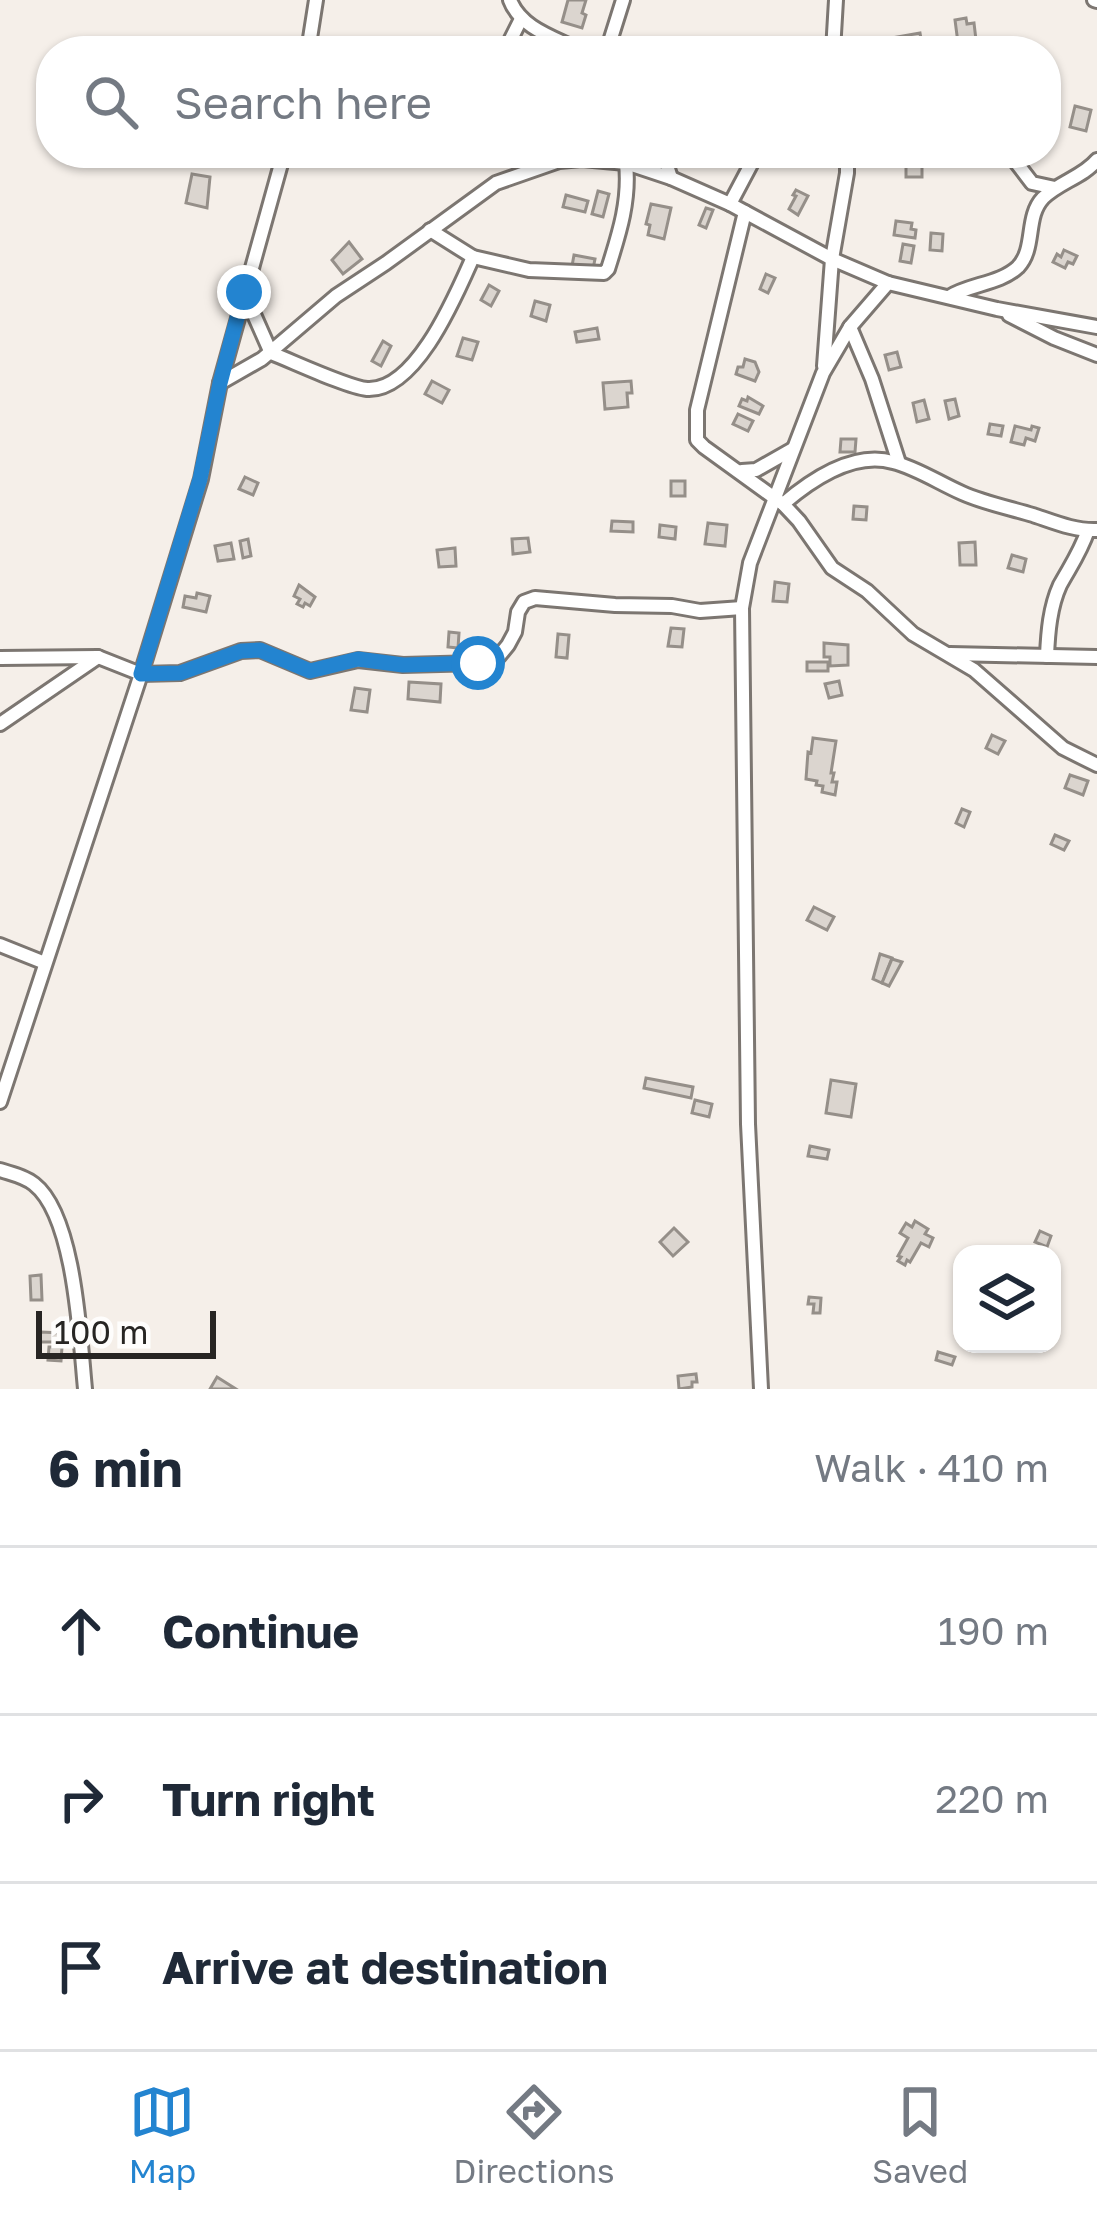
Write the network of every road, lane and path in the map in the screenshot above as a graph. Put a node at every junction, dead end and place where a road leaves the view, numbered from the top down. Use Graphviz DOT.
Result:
graph roads {
  1 [pos="316,0"];
  2 [pos="510,0"];
  3 [pos="623,0"];
  4 [pos="836,0"];
  5 [pos="520,19"];
  6 [pos="310,36"];
  7 [pos="512,36"];
  8 [pos="552,36"];
  9 [pos="612,36"];
  10 [pos="834,36"];
  11 [pos="1097,160"];
  12 [pos="280,168"];
  13 [pos="535,168"];
  14 [pos="626,168"];
  15 [pos="641,168"];
  16 [pos="668,168"];
  17 [pos="749,168"];
  18 [pos="847,168"];
  19 [pos="1020,168"];
  20 [pos="532,169"];
  21 [pos="671,178"];
  22 [pos="1055,188"];
  23 [pos="730,204"];
  24 [pos="745,212"];
  25 [pos="430,230"];
  26 [pos="473,257"];
  27 [pos="832,259"];
  28 [pos="888,283"];
  29 [pos="244,292"];
  30 [pos="949,297"];
  31 [pos="997,309"];
  32 [pos="850,327"];
  33 [pos="1097,327"];
  34 [pos="271,352"];
  35 [pos="1097,355"];
  36 [pos="823,374"];
  37 [pos="220,383"];
  38 [pos="794,449"];
  39 [pos="898,463"];
  40 [pos="741,471"];
  41 [pos="778,501"];
  42 [pos="1092,530"];
  43 [pos="742,608"];
  44 [pos="949,653"];
  45 [pos="1047,656"];
  46 [pos="98,657"];
  47 [pos="1097,657"];
  48 [pos="0,658"];
  49 [pos="141,674"];
  50 [pos="0,724"];
  51 [pos="1097,765"];
  52 [pos="0,945"];
  53 [pos="45,962"];
  54 [pos="0,1102"];
  55 [pos="0,1170"];
  56 [pos="86,1389"];
  57 [pos="761,1389"];
  1 -- 6 [label="street"];
  2 -- 5 [label="street"];
  3 -- 9 [label="street"];
  4 -- 10 [label="street"];
  5 -- 7 [label="street"];
  5 -- 8 [label="street"];
  11 -- 22 [label="street"];
  12 -- 29 [label="street"];
  13 -- 20 [label="street"];
  14 -- 26 [label="street"];
  15 -- 21 [label="street"];
  16 -- 21 [label="street"];
  17 -- 23 [label="street"];
  18 -- 27 [label="street"];
  19 -- 22 [label="street"];
  20 -- 25 [label="street"];
  21 -- 23 [label="street"];
  22 -- 30 [label="street"];
  23 -- 24 [label="street"];
  24 -- 27 [label="street"];
  24 -- 40 [label="street"];
  25 -- 26 [label="street"];
  25 -- 34 [label="street"];
  26 -- 34 [label="street"];
  27 -- 28 [label="street"];
  27 -- 36 [label="street"];
  28 -- 30 [label="street"];
  28 -- 32 [label="street"];
  29 -- 34 [label="street"];
  29 -- 37 [label="street"];
  30 -- 31 [label="street"];
  31 -- 33 [label="street"];
  31 -- 35 [label="street"];
  32 -- 36 [label="street"];
  32 -- 39 [label="street"];
  34 -- 37 [label="street"];
  36 -- 38 [label="street"];
  37 -- 49 [label="street"];
  38 -- 40 [label="street"];
  38 -- 41 [label="street"];
  39 -- 41 [label="street"];
  39 -- 42 [label="street"];
  40 -- 41 [label="street"];
  41 -- 43 [label="street"];
  41 -- 44 [label="street"];
  42 -- 45 [label="street"];
  43 -- 49 [label="street"];
  43 -- 57 [label="street"];
  44 -- 45 [label="street"];
  44 -- 51 [label="street"];
  45 -- 47 [label="street"];
  46 -- 48 [label="street"];
  46 -- 49 [label="street"];
  46 -- 50 [label="street"];
  49 -- 53 [label="street"];
  52 -- 53 [label="street"];
  53 -- 54 [label="street"];
  55 -- 56 [label="street"];
}
